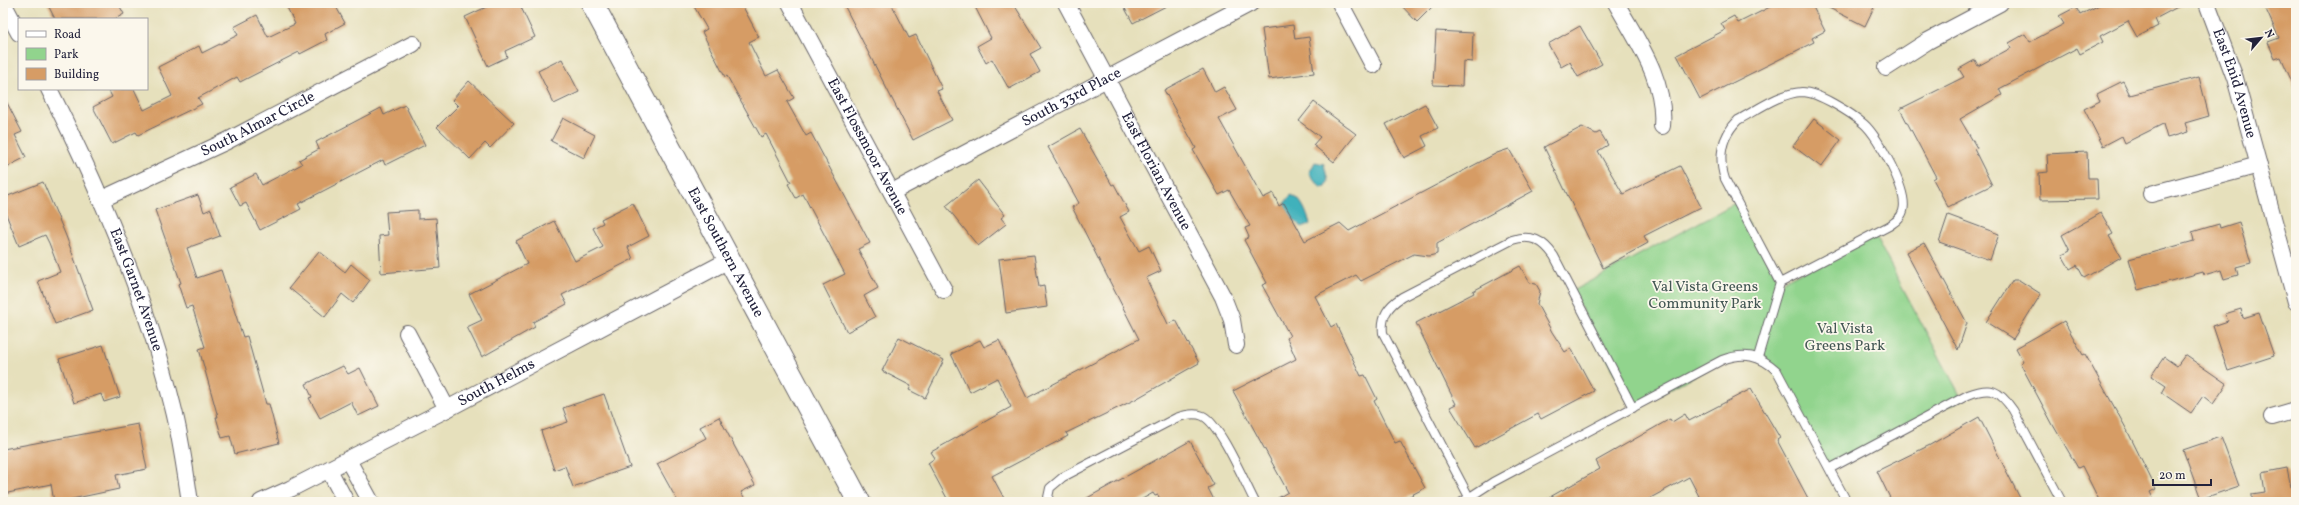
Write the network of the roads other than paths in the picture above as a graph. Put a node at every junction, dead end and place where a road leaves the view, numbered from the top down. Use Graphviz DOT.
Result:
graph roads {
  1 [pos="3,3"];
  2 [pos="592,3"];
  3 [pos="790,3"];
  4 [pos="1066,3"];
  5 [pos="1251,3"];
  6 [pos="1340,3"];
  7 [pos="1616,3"];
  8 [pos="2000,3"];
  9 [pos="2207,3"];
  10 [pos="18,31"];
  11 [pos="413,44"];
  12 [pos="1373,65"];
  13 [pos="1886,68"];
  14 [pos="1107,80"];
  15 [pos="49,90"];
  16 [pos="1662,126"];
  17 [pos="2259,165"];
  18 [pos="892,192"];
  19 [pos="2151,194"];
  20 [pos="100,200"];
  21 [pos="729,260"];
  22 [pos="1780,283"];
  23 [pos="944,290"];
  24 [pos="2296,302"];
  25 [pos="407,333"];
  26 [pos="1236,345"];
  27 [pos="1758,357"];
  28 [pos="1633,408"];
  29 [pos="447,409"];
  30 [pos="2296,410"];
  31 [pos="2272,416"];
  32 [pos="348,460"];
  33 [pos="1831,468"];
  34 [pos="329,470"];
  35 [pos="1466,500"];
  36 [pos="190,502"];
  37 [pos="262,502"];
  38 [pos="346,502"];
  39 [pos="371,502"];
  40 [pos="859,502"];
  41 [pos="1046,502"];
  42 [pos="1255,502"];
  43 [pos="1848,502"];
  44 [pos="2062,502"];
  1 -- 10 [label="street"];
  2 -- 21 [label="main road, East Southern Avenue"];
  3 -- 18 [label="street, East Flossmoor Avenue"];
  4 -- 14 [label="street, East Florian Avenue"];
  5 -- 14 [label="street, South 33rd Place"];
  6 -- 12 [label="street"];
  7 -- 16 [label="street"];
  8 -- 13 [label="street"];
  9 -- 17 [label="street, East Enid Avenue"];
  11 -- 20 [label="street, South Almar Circle"];
  14 -- 18 [label="street, South 33rd Place"];
  14 -- 26 [label="street, East Florian Avenue"];
  15 -- 20 [label="street, East Garnet Avenue"];
  17 -- 19 [label="street"];
  17 -- 24 [label="street, East Enid Avenue"];
  18 -- 23 [label="street, East Flossmoor Avenue"];
  20 -- 36 [label="street, East Garnet Avenue"];
  21 -- 29 [label="street, South Helms"];
  21 -- 40 [label="main road, East Southern Avenue"];
  22 -- 22 [label="lane"];
  22 -- 27 [label="lane"];
  25 -- 29 [label="street"];
  27 -- 28 [label="lane"];
  27 -- 33 [label="lane"];
  28 -- 35 [label="lane"];
  28 -- 35 [label="lane"];
  29 -- 32 [label="street, South Helms"];
  30 -- 31 [label="street"];
  32 -- 34 [label="street, South Helms"];
  32 -- 39 [label="street"];
  33 -- 43 [label="lane"];
  33 -- 44 [label="lane"];
  34 -- 37 [label="street, South Helms"];
  34 -- 38 [label="street"];
  41 -- 42 [label="lane"];
}
